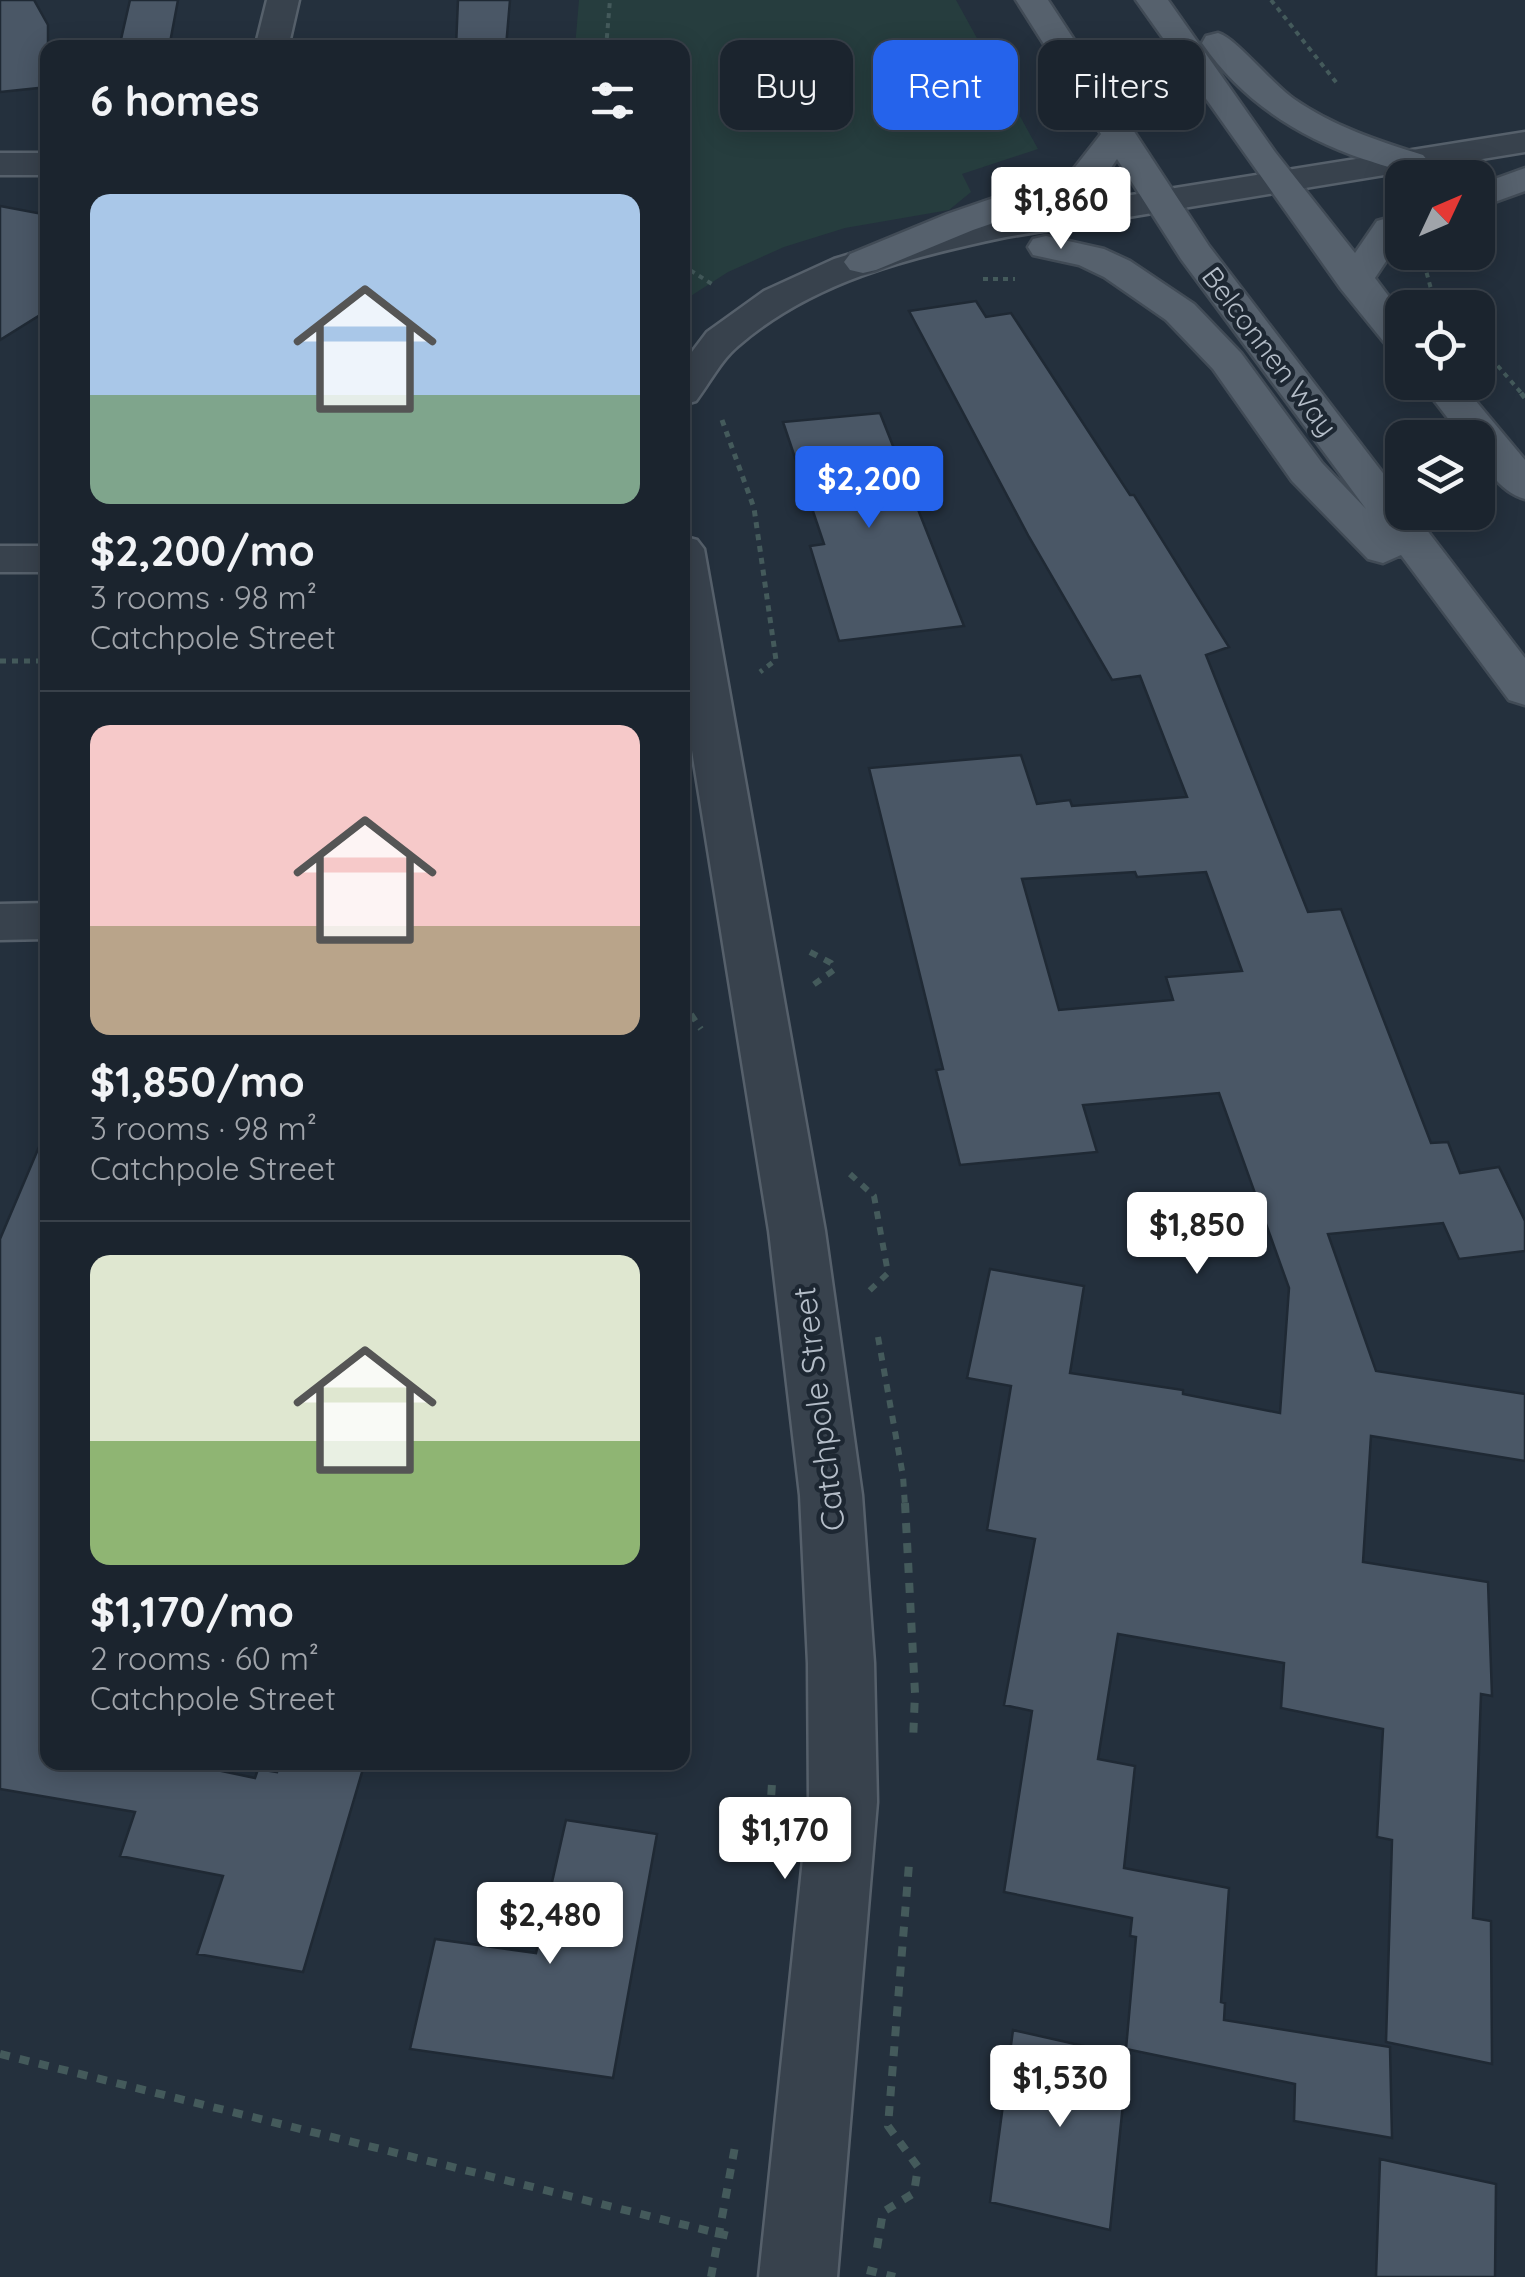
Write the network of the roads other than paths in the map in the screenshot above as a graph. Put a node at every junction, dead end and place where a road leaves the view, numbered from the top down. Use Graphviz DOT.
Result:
graph roads {
  1 [pos="284,0"];
  2 [pos="1032,0"];
  3 [pos="1152,0"];
  4 [pos="1188,0"];
  5 [pos="274,40"];
  6 [pos="1117,136"];
  7 [pos="1525,142"];
  8 [pos="1464,160"];
  9 [pos="0,164"];
  10 [pos="40,164"];
  11 [pos="1385,164"];
  12 [pos="1525,176"];
  13 [pos="1495,179"];
  14 [pos="1385,181"];
  15 [pos="1495,189"];
  16 [pos="1290,196"];
  17 [pos="1170,215"];
  18 [pos="1385,237"];
  19 [pos="1046,247"];
  20 [pos="863,262"];
  21 [pos="1354,281"];
  22 [pos="1385,318"];
  23 [pos="690,381"];
  24 [pos="1454,400"];
  25 [pos="1525,486"];
  26 [pos="0,559"];
  27 [pos="40,559"];
  28 [pos="690,597"];
  29 [pos="1525,693"];
  30 [pos="0,922"];
  31 [pos="40,922"];
  32 [pos="801,2266"];
  1 -- 5 [label="street"];
  2 -- 6 [label="main road, Belconnen Way"];
  3 -- 16 [label="main road"];
  4 -- 11 [label="main road"];
  6 -- 17 [label="main road, Belconnen Way"];
  6 -- 20 [label="main road"];
  7 -- 8 [label="street"];
  9 -- 10 [label="street"];
  12 -- 13 [label="street"];
  12 -- 15 [label="main road"];
  14 -- 16 [label="street"];
  16 -- 17 [label="street"];
  16 -- 21 [label="main road"];
  17 -- 19 [label="street"];
  17 -- 20 [label="street"];
  17 -- 29 [label="main road, Belconnen Way"];
  18 -- 21 [label="main road"];
  19 -- 20 [label="street"];
  19 -- 29 [label="main road"];
  20 -- 23 [label="street"];
  21 -- 22 [label="main road"];
  24 -- 25 [label="main road"];
  26 -- 27 [label="street"];
  28 -- 32 [label="street, Catchpole Street"];
  30 -- 31 [label="street"];
}
